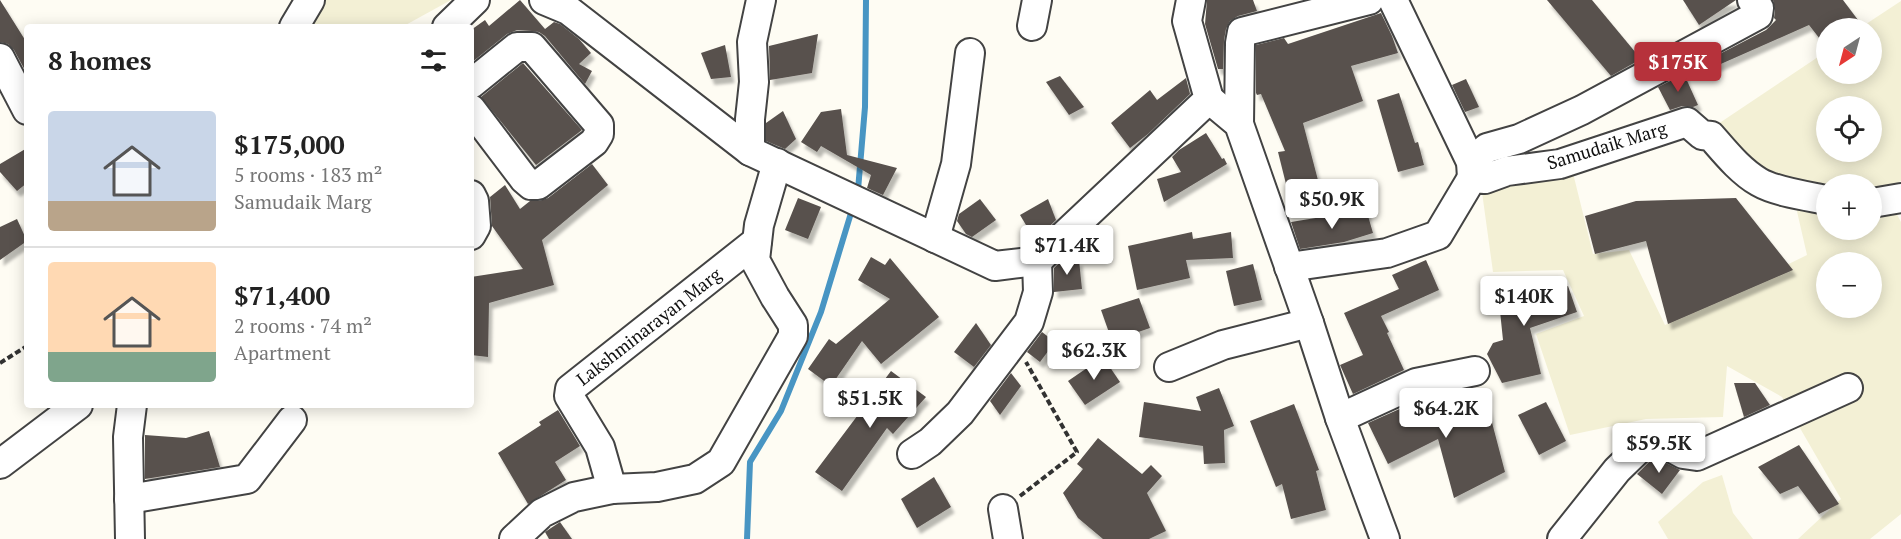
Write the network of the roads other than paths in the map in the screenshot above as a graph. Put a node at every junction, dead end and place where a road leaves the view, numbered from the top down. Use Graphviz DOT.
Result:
graph roads {
  1 [pos="310,0"];
  2 [pos="475,0"];
  3 [pos="544,0"];
  4 [pos="761,0"];
  5 [pos="1191,0"];
  6 [pos="1369,0"];
  7 [pos="1393,0"];
  8 [pos="1752,0"];
  9 [pos="296,24"];
  10 [pos="450,24"];
  11 [pos="970,53"];
  12 [pos="0,58"];
  13 [pos="474,82"];
  14 [pos="1209,99"];
  15 [pos="24,104"];
  16 [pos="474,113"];
  17 [pos="1239,124"];
  18 [pos="750,151"];
  19 [pos="777,164"];
  20 [pos="1472,170"];
  21 [pos="1816,198"];
  22 [pos="1901,198"];
  23 [pos="474,201"];
  24 [pos="1882,201"];
  25 [pos="474,230"];
  26 [pos="936,238"];
  27 [pos="757,241"];
  28 [pos="1036,261"];
  29 [pos="1289,267"];
  30 [pos="1309,323"];
  31 [pos="1168,367"];
  32 [pos="1475,371"];
  33 [pos="1848,388"];
  34 [pos="74,408"];
  35 [pos="132,408"];
  36 [pos="1340,418"];
  37 [pos="292,420"];
  38 [pos="912,454"];
  39 [pos="0,464"];
  40 [pos="612,489"];
  41 [pos="129,500"];
  42 [pos="1003,509"];
  43 [pos="130,539"];
  44 [pos="514,539"];
  45 [pos="1008,539"];
  46 [pos="1385,539"];
  47 [pos="1562,539"];
  1 -- 9 [label="street"];
  2 -- 10 [label="street"];
  3 -- 18 [label="street"];
  4 -- 18 [label="street"];
  5 -- 14 [label="street"];
  6 -- 17 [label="street"];
  7 -- 20 [label="street"];
  8 -- 20 [label="street"];
  11 -- 26 [label="street"];
  12 -- 15 [label="street"];
  13 -- 16 [label="street"];
  14 -- 17 [label="street"];
  14 -- 28 [label="street"];
  17 -- 29 [label="street"];
  18 -- 19 [label="street"];
  19 -- 26 [label="street"];
  19 -- 27 [label="street"];
  20 -- 21 [label="street, Samudaik Marg"];
  20 -- 29 [label="street"];
  22 -- 24 [label="street"];
  23 -- 25 [label="street"];
  26 -- 28 [label="street"];
  27 -- 40 [label="street, Lakshminarayan Marg"];
  27 -- 40 [label="street"];
  28 -- 38 [label="street"];
  29 -- 30 [label="street"];
  30 -- 31 [label="street"];
  30 -- 36 [label="street"];
  32 -- 36 [label="street"];
  33 -- 47 [label="street"];
  34 -- 39 [label="street"];
  35 -- 41 [label="street"];
  36 -- 46 [label="street"];
  37 -- 41 [label="street"];
  40 -- 44 [label="street"];
  41 -- 43 [label="street"];
  42 -- 45 [label="street"];
}
